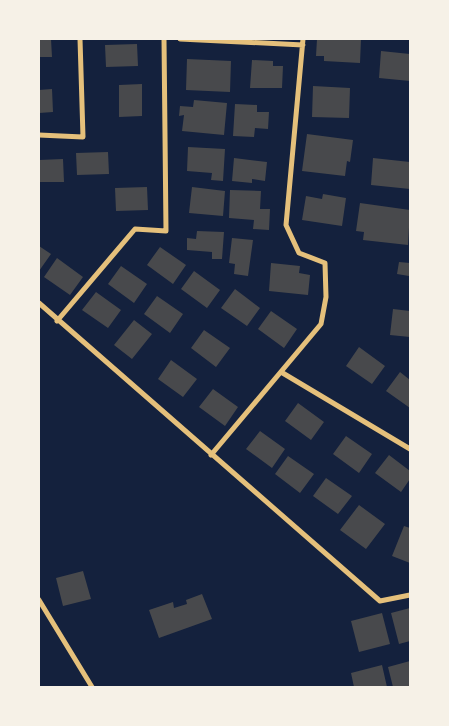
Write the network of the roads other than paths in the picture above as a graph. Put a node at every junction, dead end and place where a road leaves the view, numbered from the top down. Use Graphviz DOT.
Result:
graph roads {
  1 [pos="80,39"];
  2 [pos="164,39"];
  3 [pos="180,39"];
  4 [pos="303,42"];
  5 [pos="39,135"];
  6 [pos="39,303"];
  7 [pos="57,321"];
  8 [pos="281,372"];
  9 [pos="410,448"];
  10 [pos="211,455"];
  11 [pos="410,595"];
  12 [pos="39,600"];
  13 [pos="92,687"];
  1 -- 5 [label="street"];
  2 -- 7 [label="street"];
  3 -- 4 [label="street"];
  4 -- 8 [label="street"];
  6 -- 7 [label="street"];
  7 -- 10 [label="street"];
  8 -- 9 [label="street"];
  8 -- 10 [label="street"];
  10 -- 11 [label="street"];
  12 -- 13 [label="street"];
}
